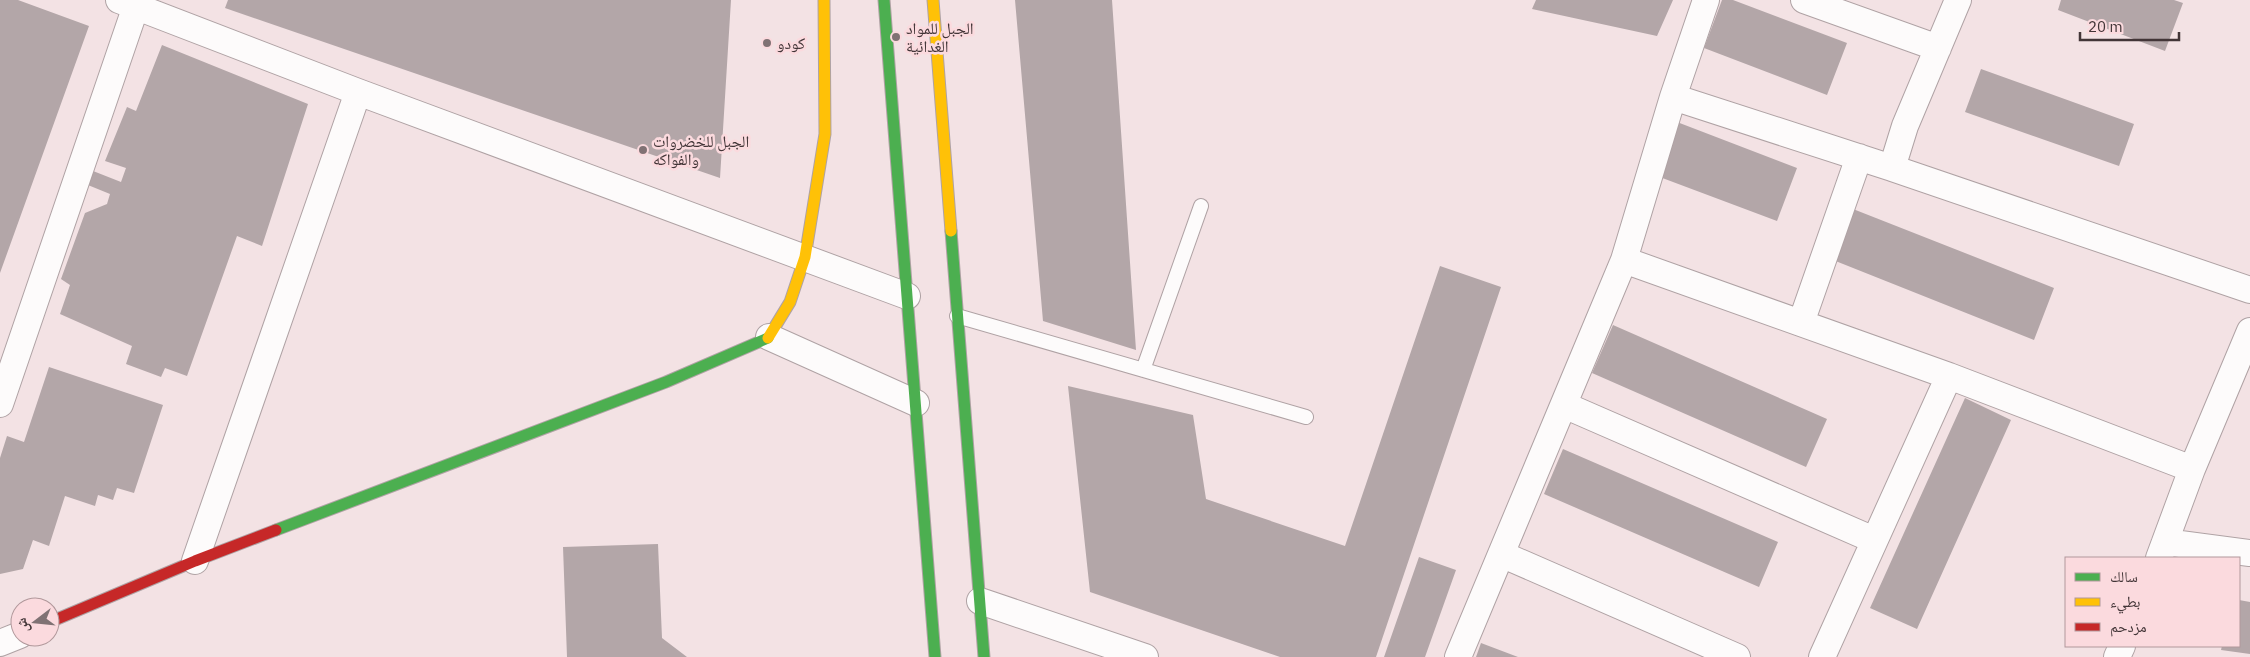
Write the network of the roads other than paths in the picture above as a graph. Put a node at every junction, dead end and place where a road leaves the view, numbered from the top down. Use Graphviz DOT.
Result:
graph roads {
  1 [pos="824,0"];
  2 [pos="884,0"];
  3 [pos="933,0"];
  4 [pos="1706,0"];
  5 [pos="1804,0"];
  6 [pos="1958,0"];
  7 [pos="128,3"];
  8 [pos="1938,48"];
  9 [pos="358,92"];
  10 [pos="1673,97"];
  11 [pos="1859,157"];
  12 [pos="1892,168"];
  13 [pos="1201,206"];
  14 [pos="805,257"];
  15 [pos="1624,260"];
  16 [pos="2250,290"];
  17 [pos="907,296"];
  18 [pos="956,316"];
  19 [pos="1801,323"];
  20 [pos="2250,331"];
  21 [pos="769,337"];
  22 [pos="1143,370"];
  23 [pos="1949,376"];
  24 [pos="916,403"];
  25 [pos="0,404"];
  26 [pos="1564,405"];
  27 [pos="1306,418"];
  28 [pos="2192,469"];
  29 [pos="1874,540"];
  30 [pos="2162,550"];
  31 [pos="2250,553"];
  32 [pos="1501,554"];
  33 [pos="195,561"];
  34 [pos="980,601"];
  35 [pos="60,618"];
  36 [pos="935,657"];
  37 [pos="984,657"];
  38 [pos="1145,657"];
  39 [pos="1458,657"];
  40 [pos="1738,657"];
  41 [pos="1822,657"];
  1 -- 14 [label="main road"];
  2 -- 17 [label="main road"];
  3 -- 18 [label="main road"];
  4 -- 10 [label="street"];
  5 -- 8 [label="street"];
  6 -- 8 [label="street"];
  7 -- 9 [label="street"];
  7 -- 25 [label="street"];
  8 -- 12 [label="street"];
  9 -- 14 [label="street"];
  9 -- 33 [label="street"];
  10 -- 11 [label="street"];
  10 -- 15 [label="street"];
  11 -- 12 [label="street"];
  11 -- 19 [label="street"];
  12 -- 16 [label="street"];
  13 -- 22 [label="lane"];
  14 -- 17 [label="street"];
  14 -- 21 [label="main road"];
  15 -- 19 [label="street"];
  15 -- 26 [label="street"];
  17 -- 24 [label="main road"];
  18 -- 22 [label="lane"];
  18 -- 34 [label="main road"];
  19 -- 23 [label="street"];
  20 -- 28 [label="street"];
  21 -- 24 [label="street"];
  21 -- 33 [label="main road"];
  22 -- 27 [label="lane"];
  23 -- 28 [label="street"];
  23 -- 29 [label="street"];
  24 -- 36 [label="main road"];
  26 -- 29 [label="street"];
  26 -- 32 [label="street"];
  28 -- 30 [label="street"];
  29 -- 41 [label="street"];
  30 -- 31 [label="street"];
  32 -- 39 [label="street"];
  32 -- 40 [label="street"];
  33 -- 35 [label="main road"];
  34 -- 37 [label="main road"];
  34 -- 38 [label="street"];
}
